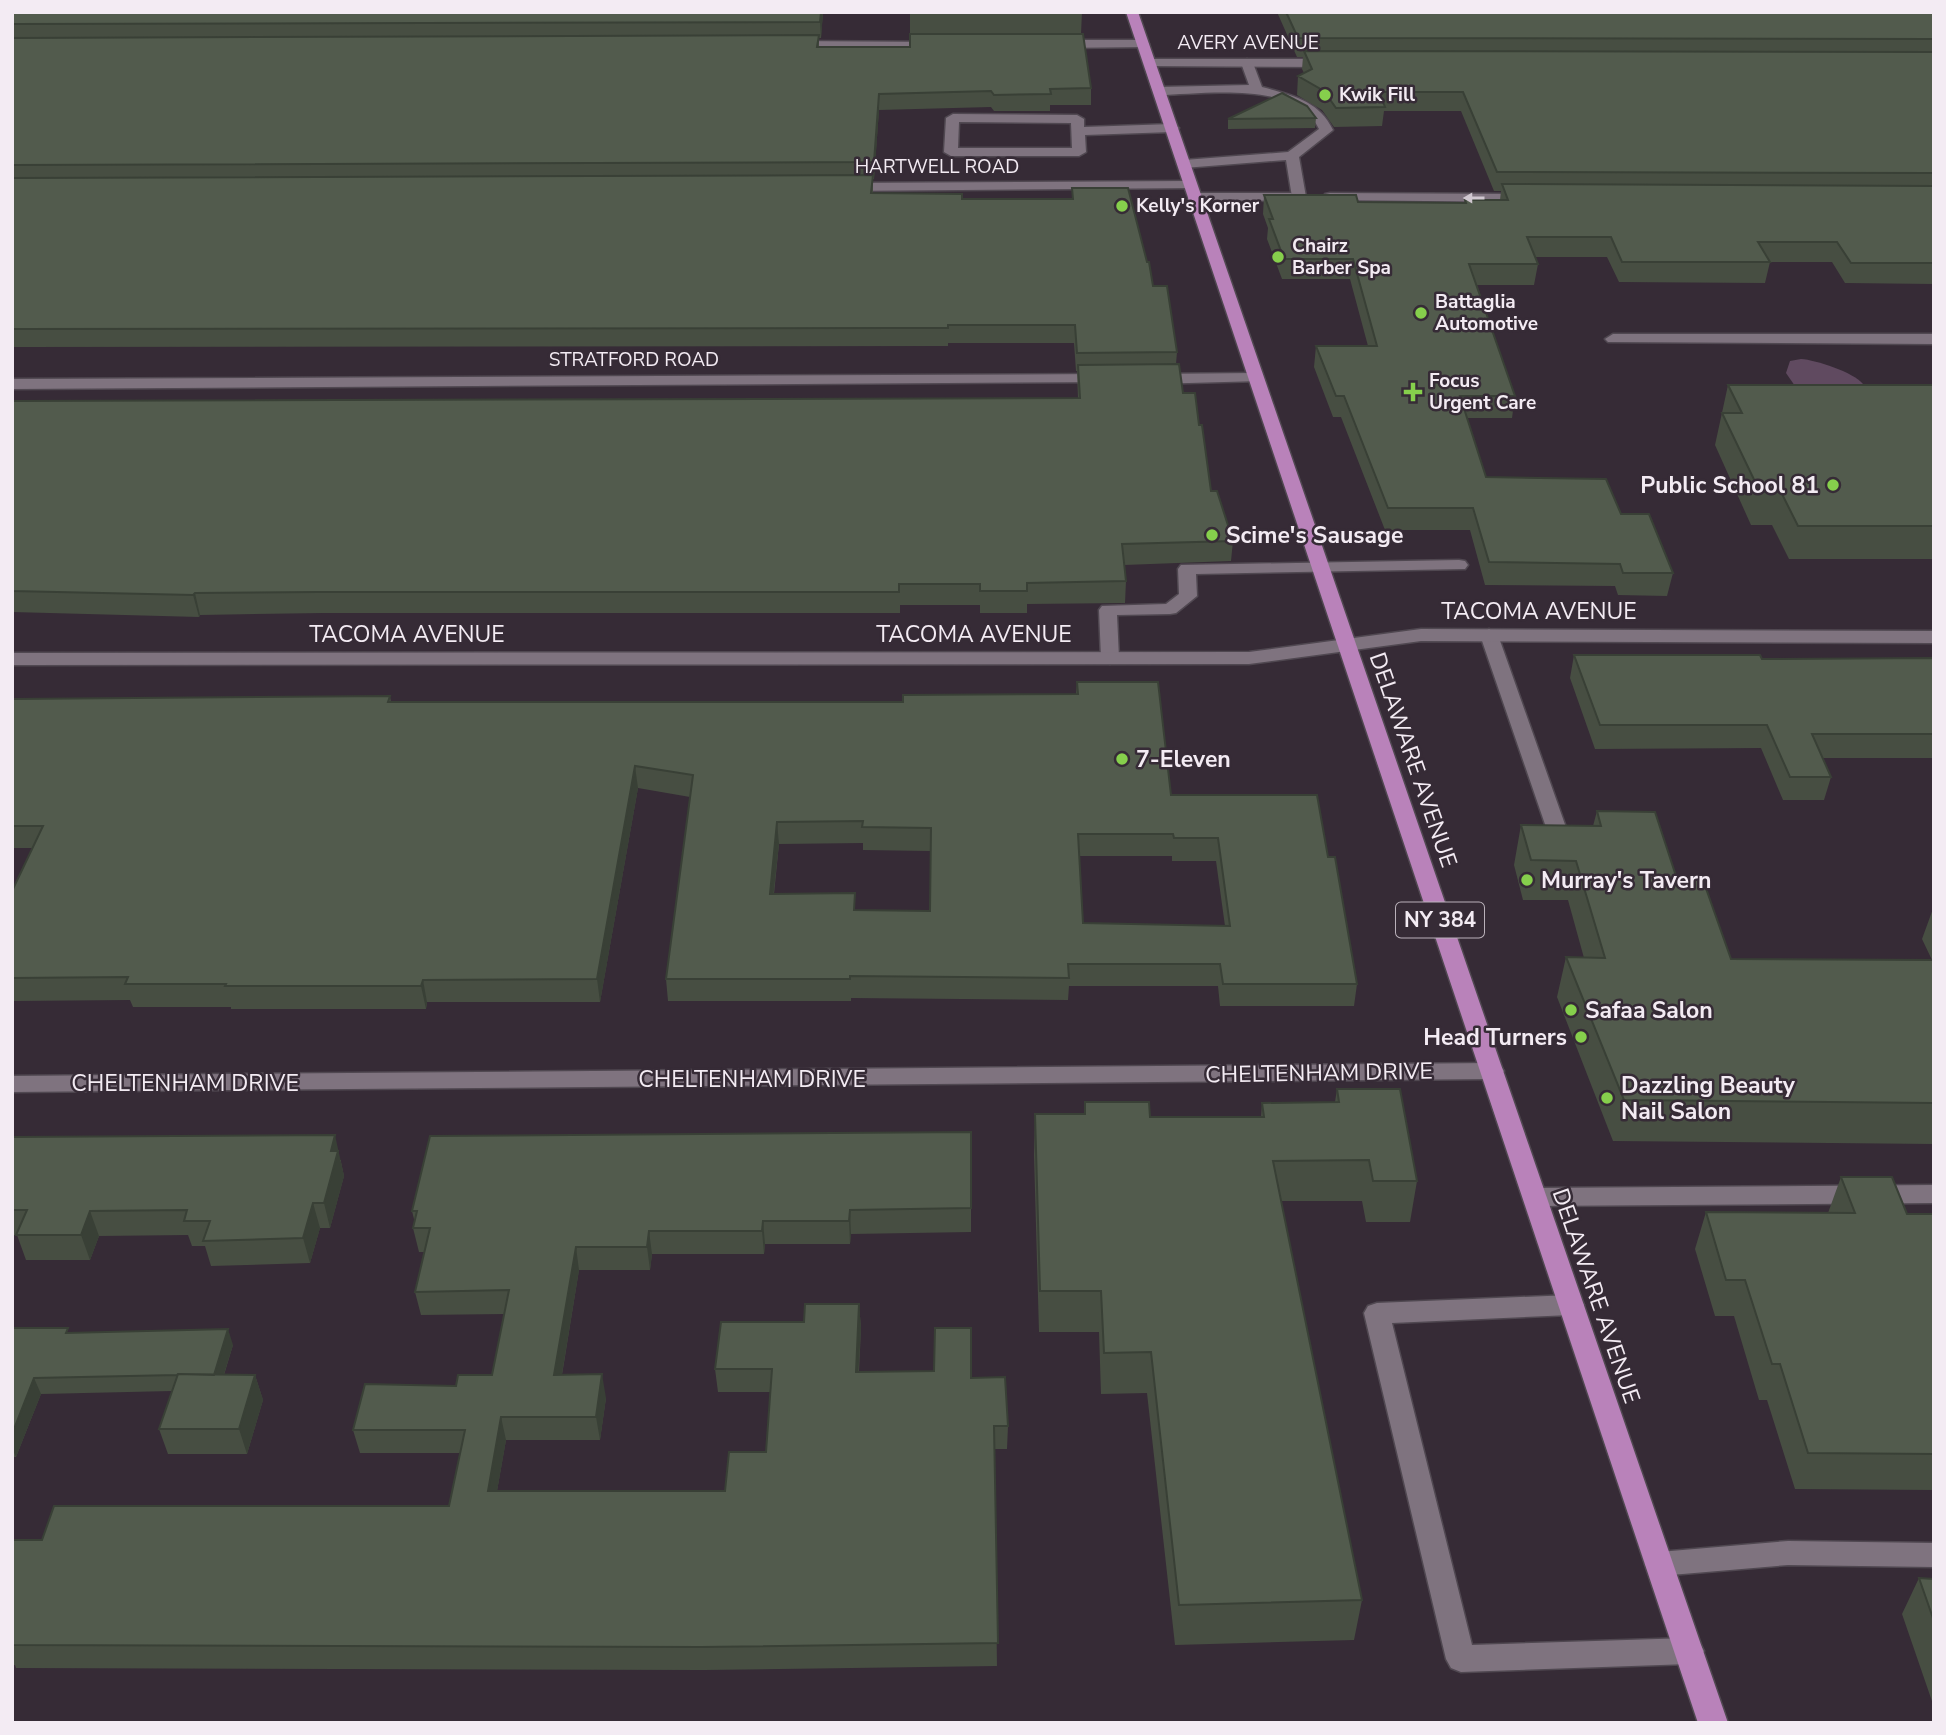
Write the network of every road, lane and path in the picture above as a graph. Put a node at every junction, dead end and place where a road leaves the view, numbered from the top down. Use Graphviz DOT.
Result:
graph roads {
  1 [pos="1132,12"];
  2 [pos="1143,44"];
  3 [pos="772,45"];
  4 [pos="1038,45"];
  5 [pos="954,46"];
  6 [pos="1149,62"];
  7 [pos="1247,63"];
  8 [pos="1347,63"];
  9 [pos="1257,89"];
  10 [pos="1159,91"];
  11 [pos="1172,128"];
  12 [pos="1078,131"];
  13 [pos="1292,156"];
  14 [pos="1189,182"];
  15 [pos="828,187"];
  16 [pos="1299,197"];
  17 [pos="1547,198"];
  18 [pos="1613,338"];
  19 [pos="1934,339"];
  20 [pos="1255,378"];
  21 [pos="12,384"];
  22 [pos="1319,565"];
  23 [pos="1459,565"];
  24 [pos="1489,635"];
  25 [pos="1934,637"];
  26 [pos="1346,645"];
  27 [pos="1110,658"];
  28 [pos="12,659"];
  29 [pos="1558,833"];
  30 [pos="1492,1071"];
  31 [pos="12,1084"];
  32 [pos="1934,1194"];
  33 [pos="1535,1197"];
  34 [pos="1571,1305"];
  35 [pos="1934,1555"];
  36 [pos="1659,1564"];
  37 [pos="1689,1651"];
  38 [pos="1713,1723"];
  1 -- 2 [label="main road, DELAWARE AVENUE / NY 384"];
  2 -- 4 [label="street, AVERY AVENUE"];
  2 -- 6 [label="main road, DELAWARE AVENUE / NY 384"];
  3 -- 5 [label="street"];
  6 -- 7 [label="street, AVERY AVENUE"];
  6 -- 10 [label="main road, DELAWARE AVENUE / NY 384"];
  7 -- 8 [label="street, AVERY AVENUE"];
  7 -- 9 [label="street"];
  9 -- 10 [label="street"];
  9 -- 13 [label="street"];
  10 -- 11 [label="main road, DELAWARE AVENUE / NY 384"];
  11 -- 12 [label="street"];
  11 -- 14 [label="main road, DELAWARE AVENUE / NY 384"];
  12 -- 12 [label="street"];
  13 -- 14 [label="street"];
  13 -- 16 [label="street"];
  14 -- 15 [label="street, HARTWELL ROAD"];
  14 -- 16 [label="street, HARTWELL ROAD"];
  14 -- 20 [label="main road, DELAWARE AVENUE / NY 384"];
  17 -- 16 [label="street, HARTWELL ROAD, one-way"];
  18 -- 19 [label="street"];
  20 -- 21 [label="street, STRATFORD ROAD"];
  20 -- 22 [label="main road, DELAWARE AVENUE / NY 384"];
  22 -- 23 [label="street"];
  22 -- 26 [label="main road, DELAWARE AVENUE / NY 384"];
  22 -- 27 [label="street"];
  24 -- 25 [label="street, TACOMA AVENUE"];
  24 -- 26 [label="street, TACOMA AVENUE"];
  24 -- 29 [label="street"];
  26 -- 27 [label="street, TACOMA AVENUE"];
  26 -- 30 [label="main road, DELAWARE AVENUE / NY 384"];
  27 -- 28 [label="street, TACOMA AVENUE"];
  30 -- 31 [label="street, CHELTENHAM DRIVE"];
  30 -- 33 [label="main road, DELAWARE AVENUE / NY 384"];
  32 -- 33 [label="street"];
  33 -- 34 [label="main road, DELAWARE AVENUE / NY 384"];
  34 -- 36 [label="main road, DELAWARE AVENUE / NY 384"];
  34 -- 37 [label="street"];
  35 -- 36 [label="street"];
  36 -- 37 [label="main road, DELAWARE AVENUE / NY 384"];
  37 -- 38 [label="main road, DELAWARE AVENUE / NY 384"];
}
